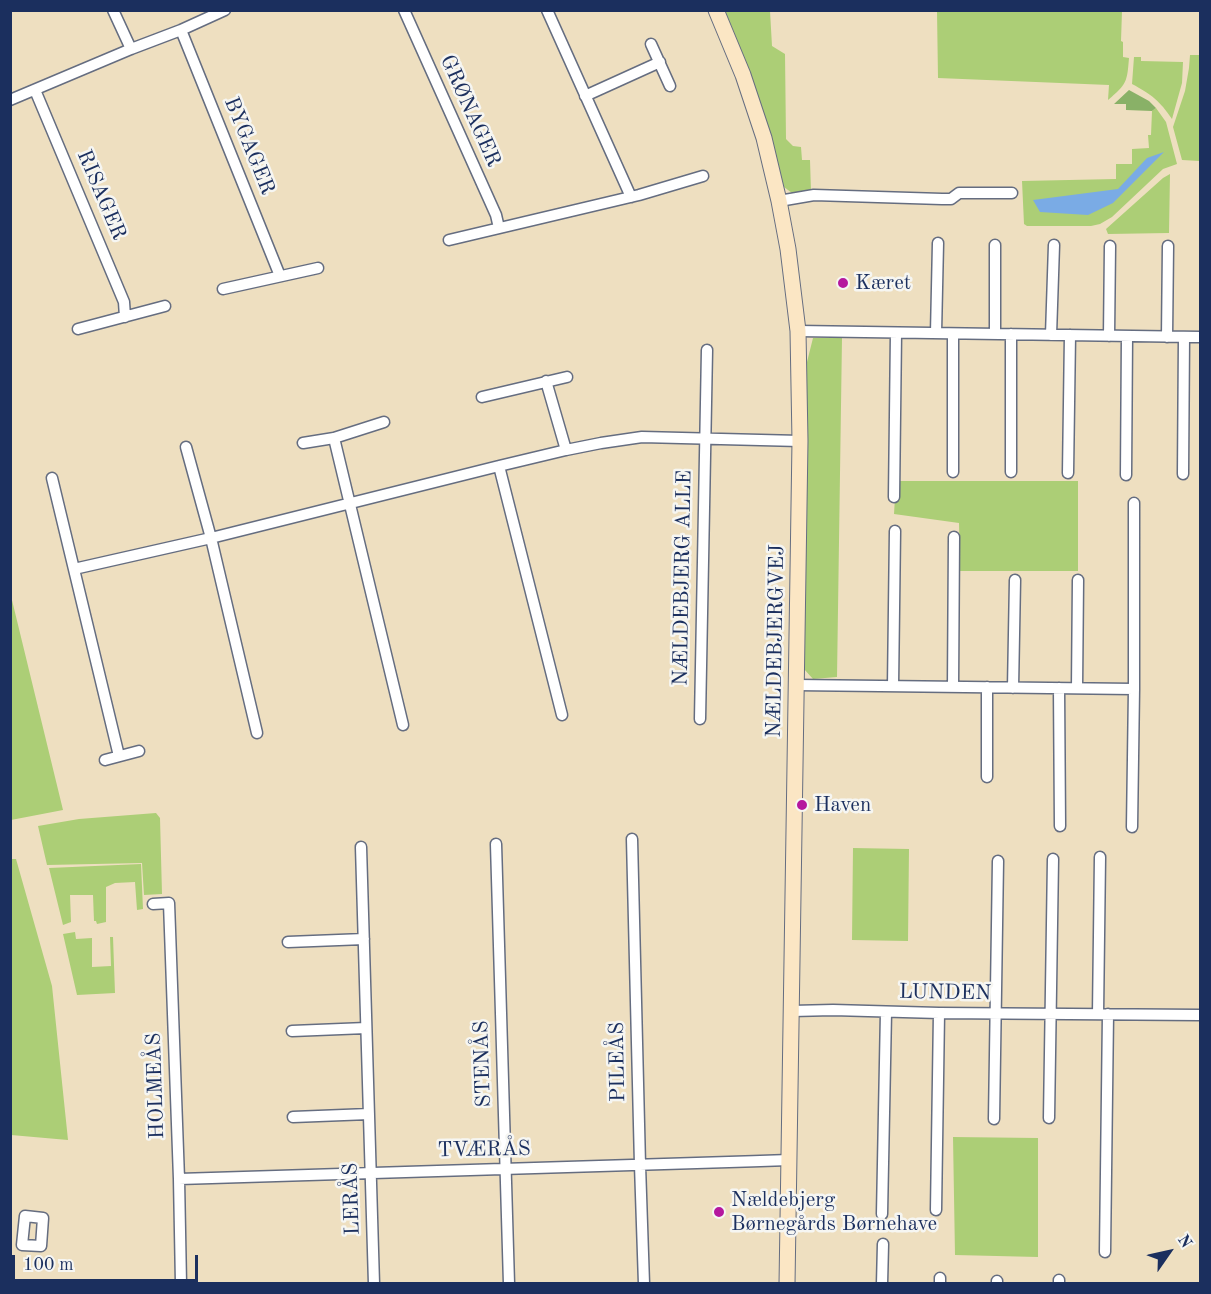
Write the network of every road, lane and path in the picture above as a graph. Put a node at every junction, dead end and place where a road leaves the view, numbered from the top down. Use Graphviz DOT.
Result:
graph roads {
  1 [pos="112,10"];
  2 [pos="225,10"];
  3 [pos="404,10"];
  4 [pos="547,10"];
  5 [pos="716,10"];
  6 [pos="181,30"];
  7 [pos="651,44"];
  8 [pos="131,49"];
  9 [pos="660,62"];
  10 [pos="670,86"];
  11 [pos="35,90"];
  12 [pos="585,96"];
  13 [pos="10,100"];
  14 [pos="703,176"];
  15 [pos="1012,193"];
  16 [pos="631,197"];
  17 [pos="779,201"];
  18 [pos="498,228"];
  19 [pos="449,240"];
  20 [pos="938,243"];
  21 [pos="995,245"];
  22 [pos="1054,245"];
  23 [pos="1110,246"];
  24 [pos="1168,246"];
  25 [pos="318,268"];
  26 [pos="280,276"];
  27 [pos="223,289"];
  28 [pos="165,306"];
  29 [pos="125,317"];
  30 [pos="78,329"];
  31 [pos="798,331"];
  32 [pos="896,333"];
  33 [pos="936,333"];
  34 [pos="953,334"];
  35 [pos="994,334"];
  36 [pos="1011,334"];
  37 [pos="1051,335"];
  38 [pos="1070,335"];
  39 [pos="1109,336"];
  40 [pos="1126,336"];
  41 [pos="1167,337"];
  42 [pos="1184,337"];
  43 [pos="1200,337"];
  44 [pos="707,350"];
  45 [pos="567,377"];
  46 [pos="546,381"];
  47 [pos="482,397"];
  48 [pos="384,422"];
  49 [pos="334,438"];
  50 [pos="705,439"];
  51 [pos="800,441"];
  52 [pos="303,443"];
  53 [pos="186,447"];
  54 [pos="566,450"];
  55 [pos="499,466"];
  56 [pos="952,472"];
  57 [pos="1011,472"];
  58 [pos="1068,473"];
  59 [pos="1184,474"];
  60 [pos="1126,476"];
  61 [pos="52,478"];
  62 [pos="894,497"];
  63 [pos="351,503"];
  64 [pos="1134,503"];
  65 [pos="895,531"];
  66 [pos="954,537"];
  67 [pos="211,538"];
  68 [pos="74,569"];
  69 [pos="1015,580"];
  70 [pos="1078,580"];
  71 [pos="796,685"];
  72 [pos="893,686"];
  73 [pos="953,687"];
  74 [pos="987,687"];
  75 [pos="1013,688"];
  76 [pos="1059,688"];
  77 [pos="1077,688"];
  78 [pos="1134,689"];
  79 [pos="562,715"];
  80 [pos="700,719"];
  81 [pos="403,725"];
  82 [pos="257,733"];
  83 [pos="139,751"];
  84 [pos="119,756"];
  85 [pos="105,760"];
  86 [pos="987,777"];
  87 [pos="1060,826"];
  88 [pos="1132,827"];
  89 [pos="632,839"];
  90 [pos="496,844"];
  91 [pos="361,847"];
  92 [pos="1100,857"];
  93 [pos="1053,860"];
  94 [pos="998,861"];
  95 [pos="153,904"];
  96 [pos="364,939"];
  97 [pos="288,942"];
  98 [pos="792,1011"];
  99 [pos="886,1012"];
  100 [pos="939,1013"];
  101 [pos="995,1013"];
  102 [pos="1051,1014"];
  103 [pos="1103,1014"];
  104 [pos="1200,1015"];
  105 [pos="366,1028"];
  106 [pos="292,1031"];
  107 [pos="369,1114"];
  108 [pos="293,1117"];
  109 [pos="1048,1118"];
  110 [pos="994,1119"];
  111 [pos="789,1160"];
  112 [pos="640,1165"];
  113 [pos="506,1170"];
  114 [pos="371,1172"];
  115 [pos="179,1179"];
  116 [pos="936,1210"];
  117 [pos="882,1214"];
  118 [pos="10,1230"];
  119 [pos="23,1231"];
  120 [pos="883,1244"];
  121 [pos="1105,1252"];
  122 [pos="181,1284"];
  123 [pos="375,1284"];
  124 [pos="509,1284"];
  125 [pos="644,1284"];
  126 [pos="787,1284"];
  127 [pos="882,1284"];
  1 -- 8 [label="street"];
  2 -- 6 [label="street"];
  3 -- 18 [label="street, GRØNAGER"];
  4 -- 12 [label="street"];
  5 -- 17 [label="street, NÆLDEBJERGVEJ"];
  6 -- 8 [label="street"];
  6 -- 26 [label="street, BYGAGER"];
  7 -- 9 [label="street"];
  8 -- 11 [label="street"];
  9 -- 10 [label="street"];
  9 -- 12 [label="street"];
  11 -- 13 [label="street"];
  11 -- 29 [label="street, RISAGER"];
  12 -- 16 [label="street"];
  14 -- 16 [label="street"];
  15 -- 17 [label="street"];
  16 -- 18 [label="street"];
  17 -- 31 [label="street, NÆLDEBJERGVEJ"];
  18 -- 19 [label="street"];
  20 -- 33 [label="street"];
  21 -- 35 [label="street"];
  22 -- 37 [label="street"];
  23 -- 39 [label="street"];
  24 -- 41 [label="street"];
  25 -- 26 [label="street"];
  26 -- 27 [label="street"];
  28 -- 29 [label="street"];
  29 -- 30 [label="street"];
  31 -- 32 [label="street"];
  31 -- 51 [label="street, NÆLDEBJERGVEJ"];
  32 -- 33 [label="street"];
  32 -- 62 [label="street"];
  33 -- 34 [label="street"];
  34 -- 35 [label="street"];
  34 -- 56 [label="street"];
  35 -- 36 [label="street"];
  36 -- 37 [label="street"];
  36 -- 57 [label="street"];
  37 -- 38 [label="street"];
  38 -- 39 [label="street"];
  38 -- 58 [label="street"];
  39 -- 40 [label="street"];
  40 -- 41 [label="street"];
  40 -- 60 [label="street"];
  41 -- 42 [label="street"];
  42 -- 43 [label="street"];
  42 -- 59 [label="street"];
  44 -- 50 [label="street, NÆLDEBJERG ALLE"];
  45 -- 46 [label="street"];
  46 -- 47 [label="street"];
  46 -- 54 [label="street"];
  48 -- 49 [label="street"];
  49 -- 52 [label="street"];
  49 -- 63 [label="street"];
  50 -- 51 [label="street"];
  50 -- 54 [label="street"];
  50 -- 80 [label="street, NÆLDEBJERG ALLE"];
  51 -- 71 [label="street, NÆLDEBJERGVEJ"];
  53 -- 67 [label="street"];
  54 -- 55 [label="street"];
  55 -- 63 [label="street"];
  55 -- 79 [label="street"];
  61 -- 68 [label="street"];
  63 -- 67 [label="street"];
  63 -- 81 [label="street"];
  64 -- 78 [label="street"];
  65 -- 72 [label="street"];
  66 -- 73 [label="street"];
  67 -- 68 [label="street"];
  67 -- 82 [label="street"];
  68 -- 84 [label="street"];
  69 -- 75 [label="street"];
  70 -- 77 [label="street"];
  71 -- 72 [label="street"];
  71 -- 98 [label="street, NÆLDEBJERGVEJ"];
  72 -- 73 [label="street"];
  73 -- 74 [label="street"];
  74 -- 75 [label="street"];
  74 -- 86 [label="street"];
  75 -- 76 [label="street"];
  76 -- 77 [label="street"];
  76 -- 87 [label="street"];
  77 -- 78 [label="street"];
  78 -- 88 [label="street"];
  83 -- 84 [label="street"];
  84 -- 85 [label="street"];
  89 -- 112 [label="street, PILEÅS"];
  90 -- 113 [label="street, STENÅS"];
  91 -- 96 [label="street, LERÅS"];
  92 -- 103 [label="street"];
  93 -- 102 [label="street"];
  94 -- 101 [label="street"];
  95 -- 115 [label="street, HOLMEÅS"];
  96 -- 97 [label="street"];
  96 -- 105 [label="street, LERÅS"];
  98 -- 99 [label="street, LUNDEN"];
  98 -- 111 [label="street, NÆLDEBJERGVEJ"];
  99 -- 100 [label="street, LUNDEN"];
  99 -- 117 [label="street"];
  100 -- 101 [label="street, LUNDEN"];
  100 -- 116 [label="street"];
  101 -- 102 [label="street, LUNDEN"];
  101 -- 110 [label="street"];
  102 -- 103 [label="street, LUNDEN"];
  102 -- 109 [label="street"];
  103 -- 104 [label="street, LUNDEN"];
  103 -- 121 [label="street"];
  105 -- 106 [label="street"];
  105 -- 107 [label="street, LERÅS"];
  107 -- 108 [label="street"];
  107 -- 114 [label="street, LERÅS"];
  111 -- 112 [label="street, TVÆRÅS"];
  111 -- 126 [label="street, NÆLDEBJERGVEJ"];
  112 -- 113 [label="street, TVÆRÅS"];
  112 -- 125 [label="street, PILEÅS"];
  113 -- 114 [label="street, TVÆRÅS"];
  113 -- 124 [label="street, STENÅS"];
  114 -- 115 [label="street, TVÆRÅS"];
  114 -- 123 [label="street, LERÅS"];
  115 -- 122 [label="street, HOLMEÅS"];
  118 -- 119 [label="street"];
  120 -- 127 [label="street"];
}
